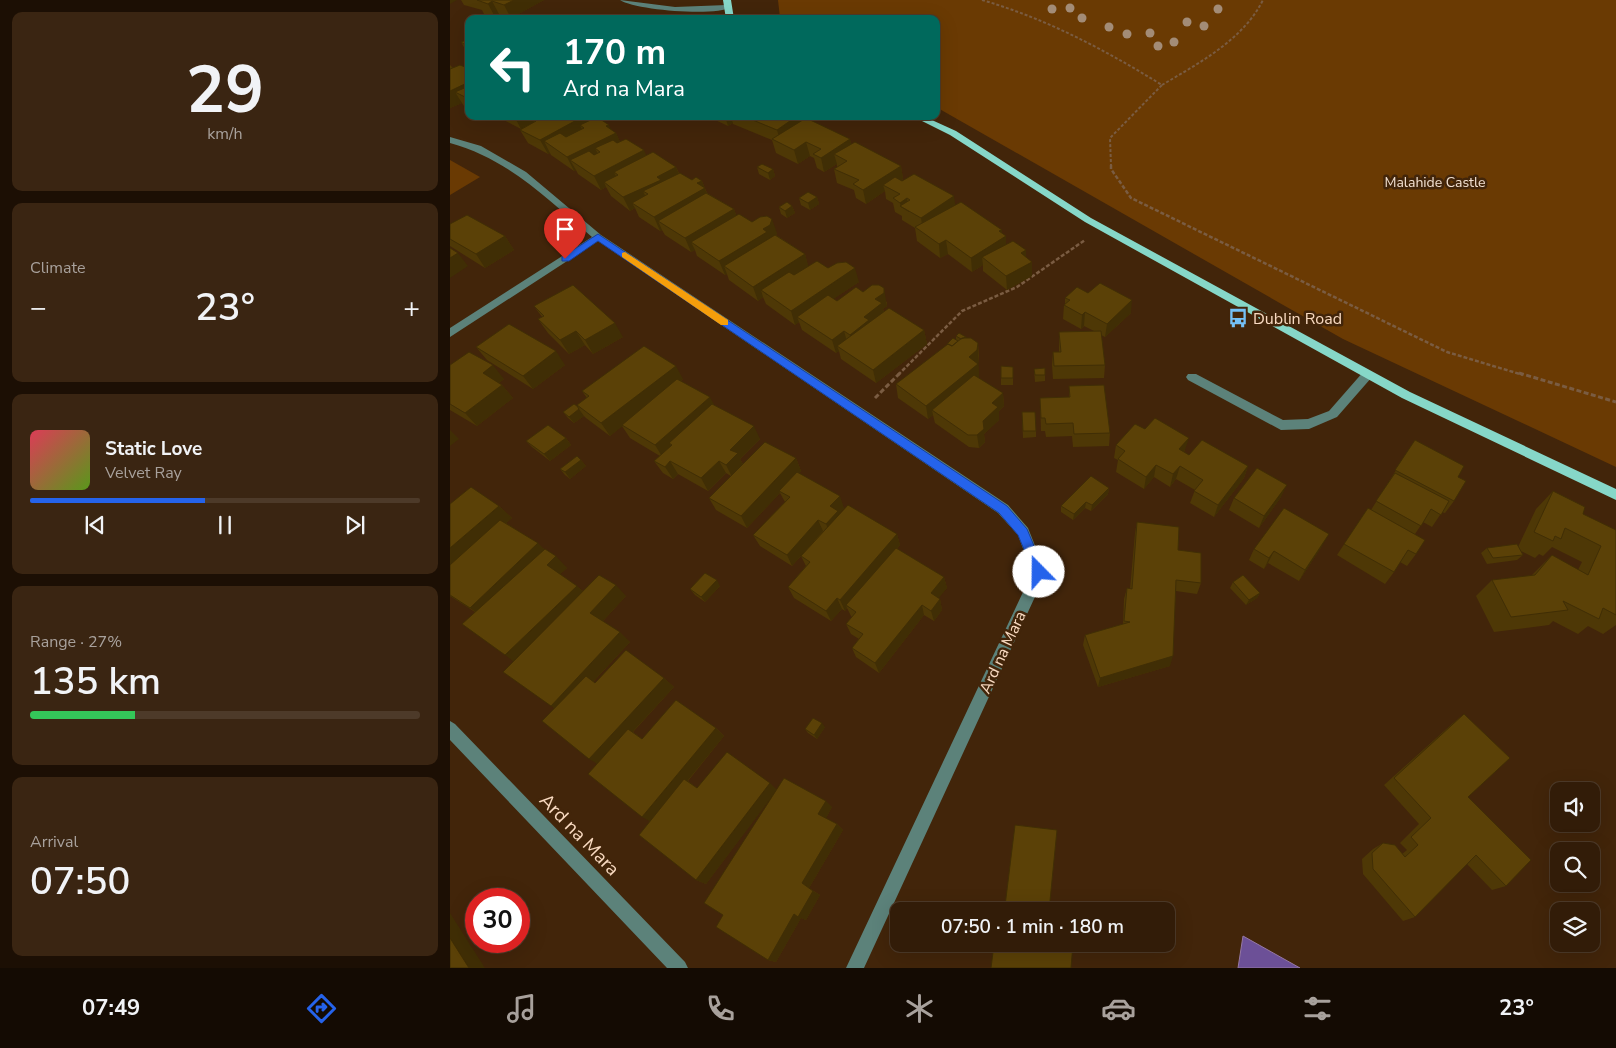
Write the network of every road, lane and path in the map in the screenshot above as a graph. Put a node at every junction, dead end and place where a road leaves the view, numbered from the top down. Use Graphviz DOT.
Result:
graph roads {
  1 [pos="624,0"];
  2 [pos="982,0"];
  3 [pos="1263,0"];
  4 [pos="727,4"];
  5 [pos="1162,85"];
  6 [pos="925,120"];
  7 [pos="450,140"];
  8 [pos="1102,228"];
  9 [pos="598,237"];
  10 [pos="450,333"];
  11 [pos="1368,374"];
  12 [pos="1192,376"];
  13 [pos="1616,402"];
  14 [pos="860,413"];
  15 [pos="1616,494"];
  16 [pos="450,728"];
  17 [pos="679,968"];
  18 [pos="855,968"];
  1 -- 4 [label="street"];
  2 -- 5 [label="path"];
  3 -- 5 [label="path"];
  5 -- 13 [label="path"];
  6 -- 8 [label="main road"];
  7 -- 9 [label="street, Ard na Mara"];
  8 -- 11 [label="main road"];
  8 -- 14 [label="path"];
  9 -- 10 [label="street"];
  9 -- 14 [label="street, Ard na Mara"];
  11 -- 12 [label="street"];
  11 -- 15 [label="main road"];
  14 -- 18 [label="street, Ard na Mara"];
  16 -- 17 [label="street, Ard na Mara"];
}
